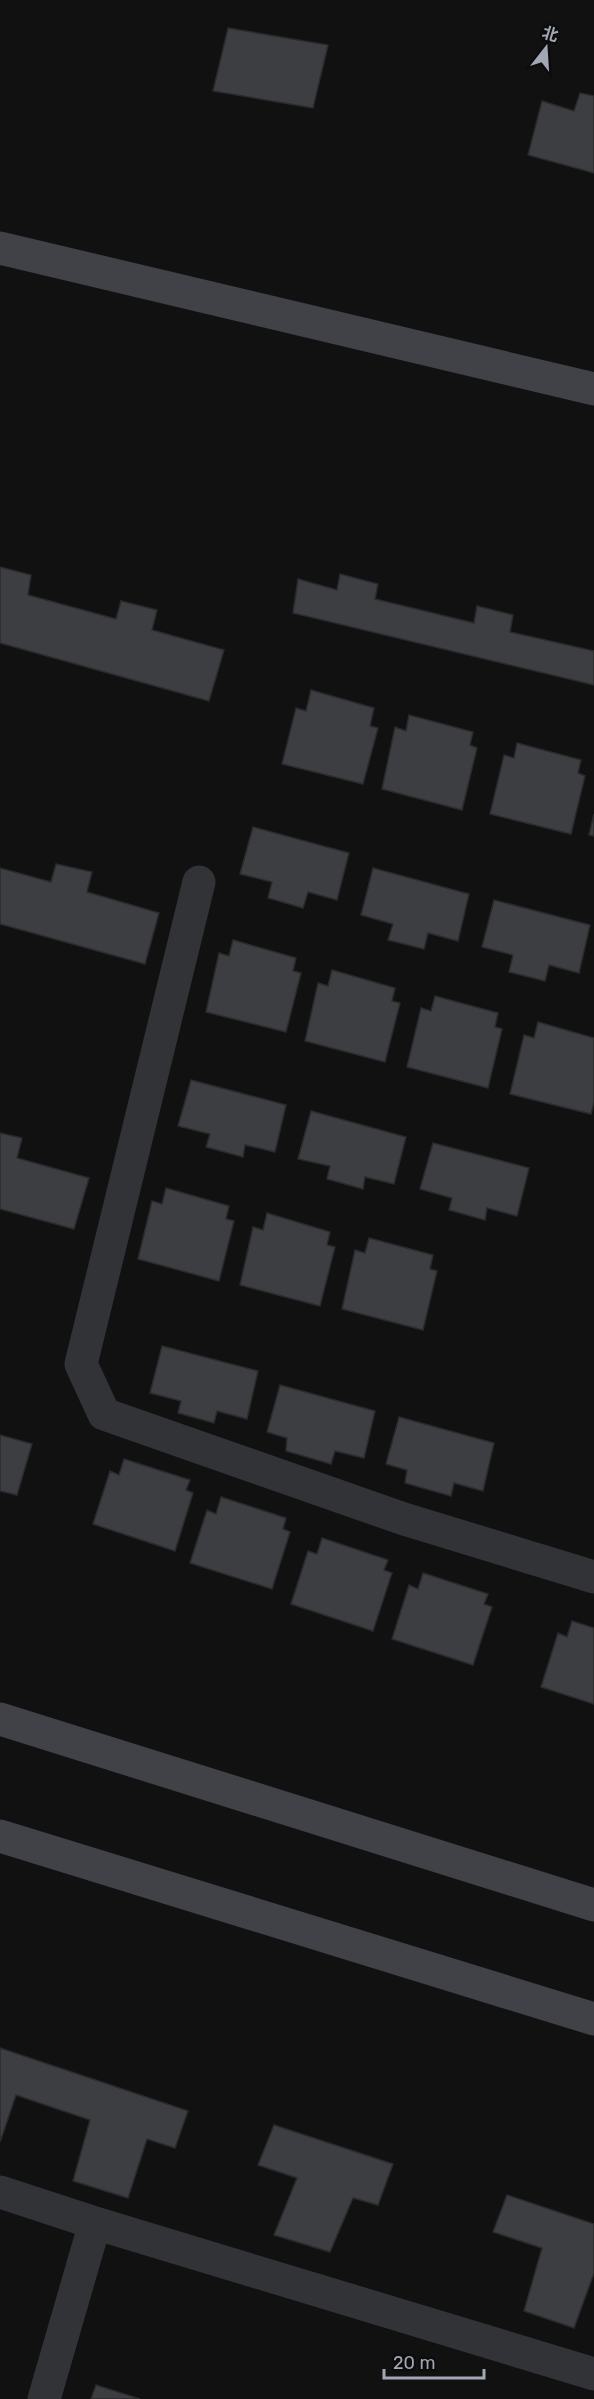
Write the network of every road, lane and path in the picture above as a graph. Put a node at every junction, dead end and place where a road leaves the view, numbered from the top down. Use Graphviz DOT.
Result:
graph roads {
  1 [pos="0,248"];
  2 [pos="594,389"];
  3 [pos="199,882"];
  4 [pos="594,1577"];
  5 [pos="0,1719"];
  6 [pos="0,1836"];
  7 [pos="594,1905"];
  8 [pos="594,2019"];
  9 [pos="0,2192"];
  10 [pos="95,2223"];
  11 [pos="594,2374"];
  12 [pos="44,2399"];
  1 -- 2 [label="main road"];
  3 -- 4 [label="street"];
  5 -- 7 [label="main road"];
  6 -- 8 [label="main road"];
  9 -- 10 [label="street"];
  10 -- 11 [label="street"];
  10 -- 12 [label="street"];
}
